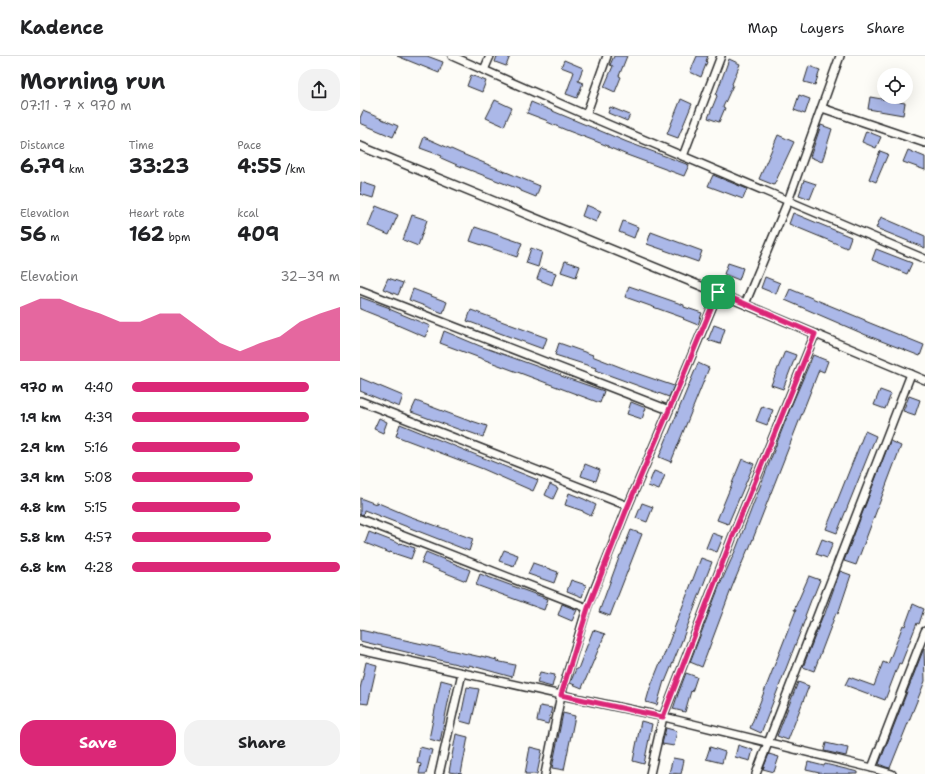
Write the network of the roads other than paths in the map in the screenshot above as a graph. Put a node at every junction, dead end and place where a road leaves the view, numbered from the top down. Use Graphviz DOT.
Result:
graph roads {
  1 [pos="452,56"];
  2 [pos="490,56"];
  3 [pos="608,56"];
  4 [pos="721,56"];
  5 [pos="840,56"];
  6 [pos="484,70"];
  7 [pos="822,108"];
  8 [pos="586,115"];
  9 [pos="925,143"];
  10 [pos="360,146"];
  11 [pos="683,156"];
  12 [pos="788,201"];
  13 [pos="925,259"];
  14 [pos="360,290"];
  15 [pos="718,292"];
  16 [pos="745,304"];
  17 [pos="815,334"];
  18 [pos="911,374"];
  19 [pos="925,380"];
  20 [pos="360,402"];
  21 [pos="669,410"];
  22 [pos="628,506"];
  23 [pos="360,518"];
  24 [pos="588,608"];
  25 [pos="925,631"];
  26 [pos="360,652"];
  27 [pos="462,673"];
  28 [pos="561,695"];
  29 [pos="663,717"];
  30 [pos="767,743"];
  31 [pos="872,768"];
  32 [pos="439,774"];
  33 [pos="545,774"];
  34 [pos="650,774"];
  35 [pos="756,774"];
  36 [pos="892,774"];
  1 -- 6 [label="street"];
  2 -- 6 [label="street"];
  3 -- 8 [label="street"];
  4 -- 11 [label="street"];
  5 -- 7 [label="street"];
  6 -- 8 [label="street"];
  7 -- 9 [label="street"];
  7 -- 12 [label="street"];
  8 -- 11 [label="street"];
  10 -- 15 [label="street"];
  11 -- 12 [label="street"];
  12 -- 13 [label="street"];
  12 -- 16 [label="street"];
  14 -- 21 [label="street"];
  15 -- 16 [label="street"];
  15 -- 21 [label="street"];
  16 -- 17 [label="street"];
  17 -- 18 [label="street"];
  17 -- 29 [label="street"];
  18 -- 19 [label="street"];
  18 -- 30 [label="street"];
  20 -- 22 [label="street"];
  21 -- 22 [label="street"];
  22 -- 24 [label="street"];
  23 -- 24 [label="street"];
  24 -- 28 [label="street"];
  25 -- 31 [label="street"];
  26 -- 27 [label="street"];
  27 -- 28 [label="street"];
  27 -- 32 [label="street"];
  28 -- 29 [label="street"];
  28 -- 33 [label="street"];
  29 -- 30 [label="street"];
  29 -- 34 [label="street"];
  30 -- 31 [label="street"];
  30 -- 35 [label="street"];
  31 -- 36 [label="street"];
}
